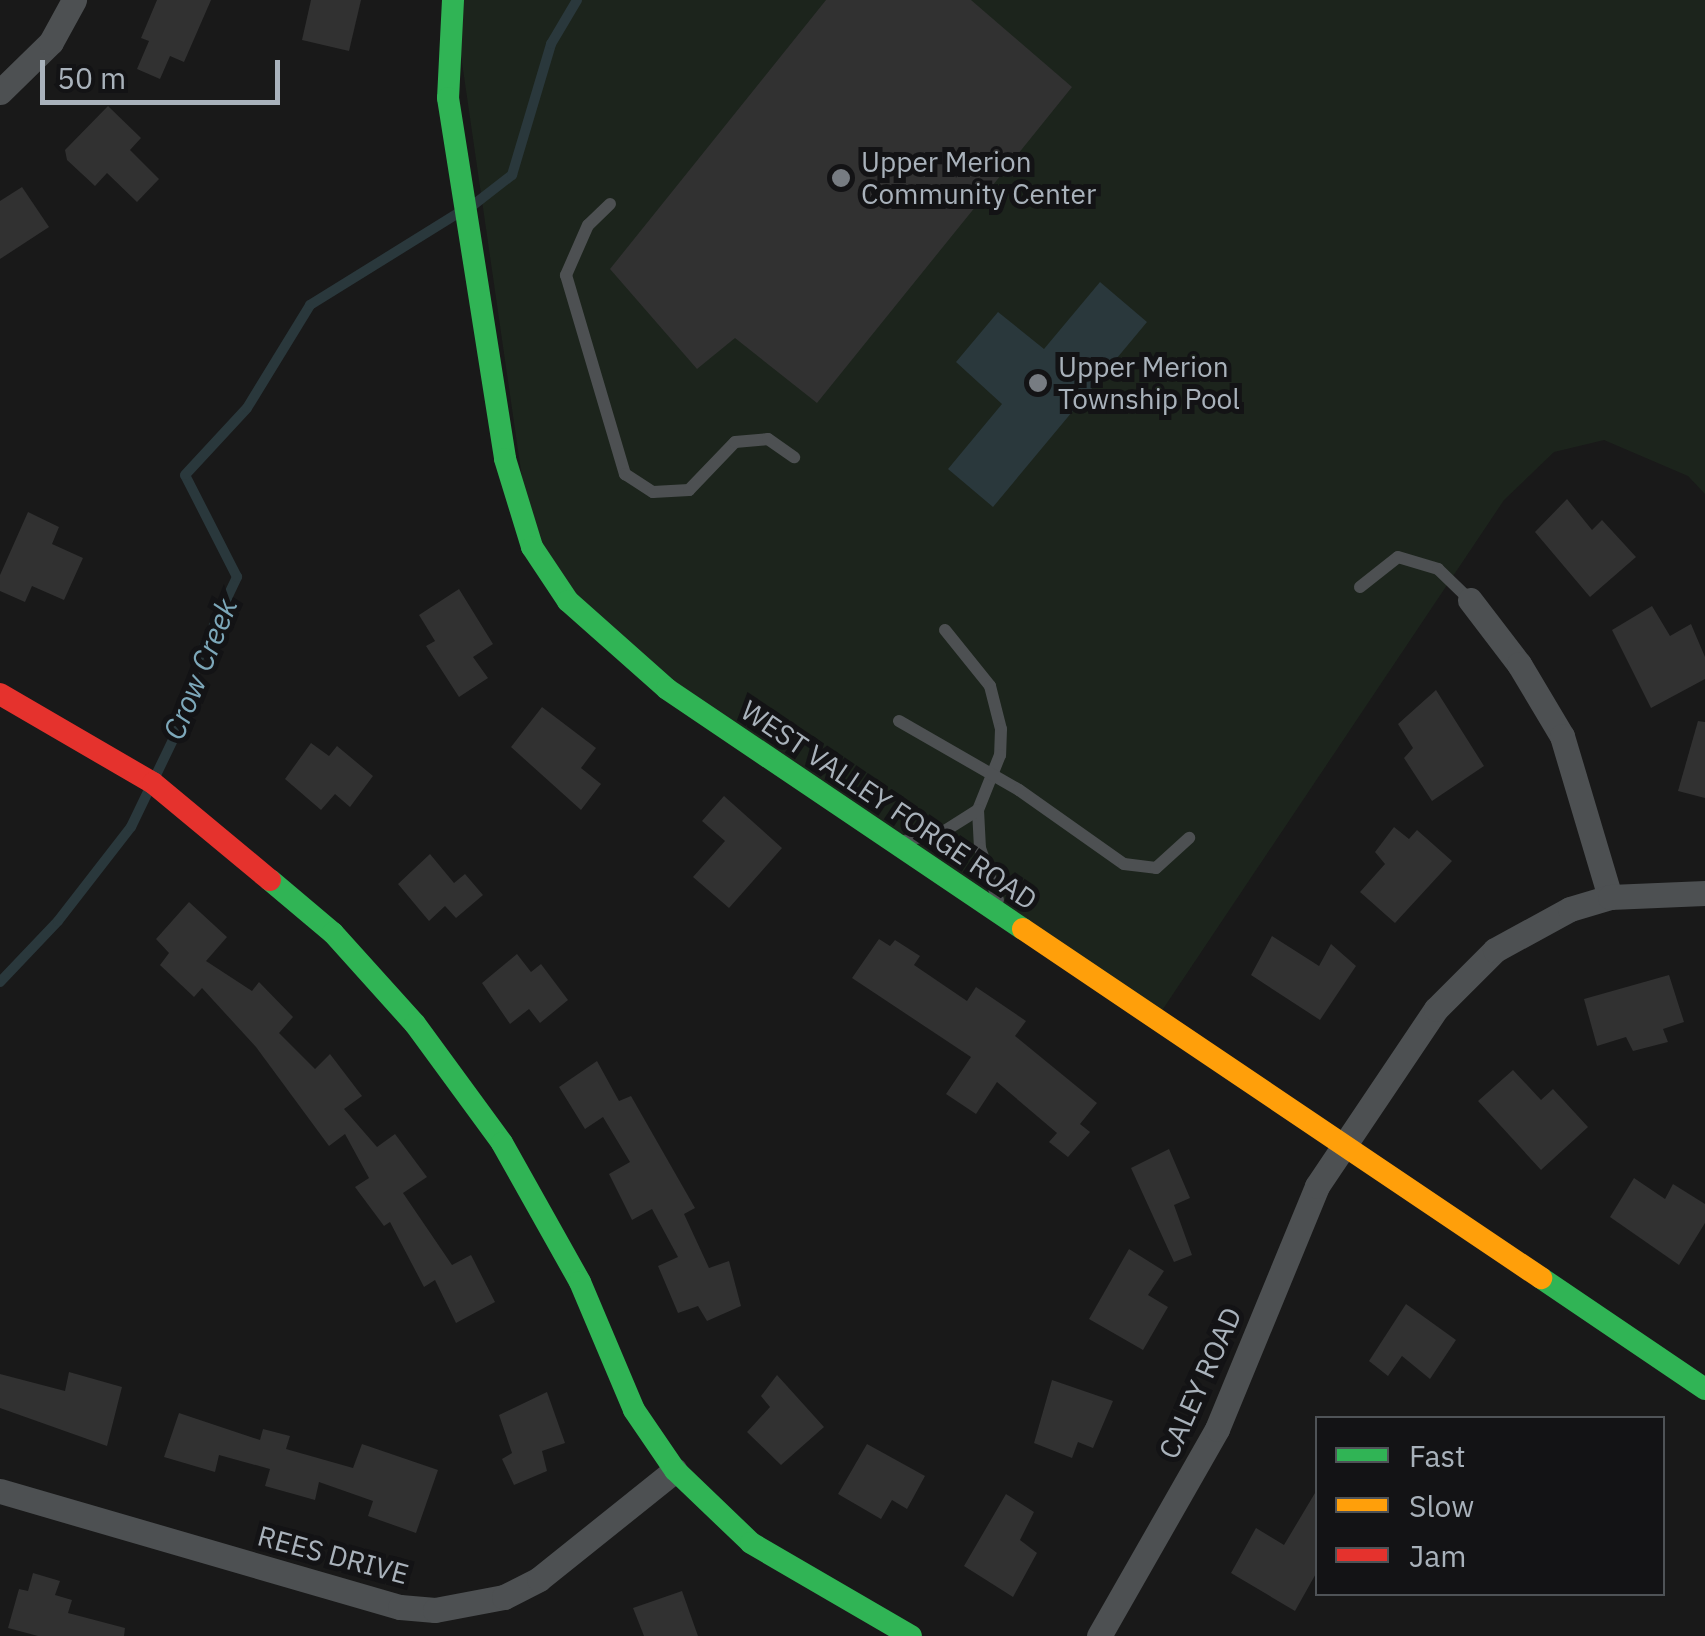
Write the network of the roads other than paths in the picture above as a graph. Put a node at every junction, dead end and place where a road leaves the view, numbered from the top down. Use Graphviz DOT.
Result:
graph roads {
  1 [pos="74,0"];
  2 [pos="453,0"];
  3 [pos="0,92"];
  4 [pos="610,204"];
  5 [pos="794,457"];
  6 [pos="1360,587"];
  7 [pos="1470,600"];
  8 [pos="945,630"];
  9 [pos="0,694"];
  10 [pos="898,721"];
  11 [pos="993,776"];
  12 [pos="978,810"];
  13 [pos="1188,838"];
  14 [pos="893,843"];
  15 [pos="1705,892"];
  16 [pos="1610,897"];
  17 [pos="1006,920"];
  18 [pos="1342,1148"];
  19 [pos="1705,1389"];
  20 [pos="675,1470"];
  21 [pos="0,1491"];
  22 [pos="911,1636"];
  23 [pos="1099,1636"];
  1 -- 3 [label="street"];
  2 -- 14 [label="main road, WEST VALLEY FORGE ROAD"];
  4 -- 5 [label="lane"];
  6 -- 7 [label="lane"];
  7 -- 16 [label="street"];
  8 -- 11 [label="lane"];
  9 -- 20 [label="main road"];
  10 -- 11 [label="lane"];
  11 -- 12 [label="lane"];
  11 -- 13 [label="lane"];
  12 -- 14 [label="lane"];
  12 -- 17 [label="lane"];
  14 -- 17 [label="main road, WEST VALLEY FORGE ROAD"];
  15 -- 16 [label="street, CALEY ROAD"];
  16 -- 18 [label="street, CALEY ROAD"];
  17 -- 18 [label="main road, WEST VALLEY FORGE ROAD"];
  18 -- 19 [label="main road, WEST VALLEY FORGE ROAD"];
  18 -- 23 [label="street, CALEY ROAD"];
  20 -- 21 [label="street, REES DRIVE"];
  20 -- 22 [label="main road"];
}
